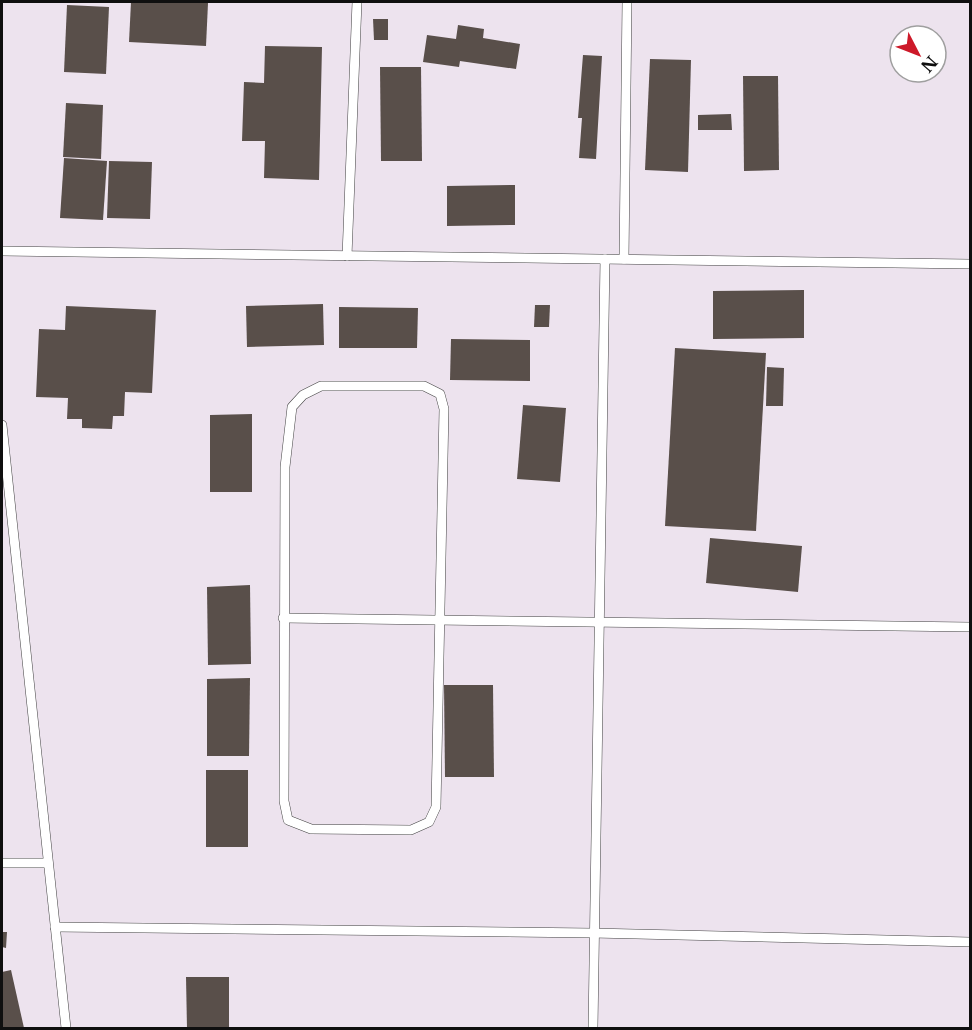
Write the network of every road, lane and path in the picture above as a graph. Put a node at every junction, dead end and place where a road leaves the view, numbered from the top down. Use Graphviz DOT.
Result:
graph roads {
  1 [pos="357,2"];
  2 [pos="627,2"];
  3 [pos="2,251"];
  4 [pos="347,256"];
  5 [pos="606,259"];
  6 [pos="624,259"];
  7 [pos="970,264"];
  8 [pos="2,425"];
  9 [pos="284,618"];
  10 [pos="440,621"];
  11 [pos="599,624"];
  12 [pos="970,627"];
  13 [pos="2,863"];
  14 [pos="48,863"];
  15 [pos="55,927"];
  16 [pos="593,933"];
  17 [pos="970,942"];
  18 [pos="66,1029"];
  19 [pos="593,1029"];
  1 -- 4 [label="lane"];
  2 -- 6 [label="lane"];
  3 -- 4 [label="lane"];
  4 -- 5 [label="lane"];
  5 -- 6 [label="lane"];
  5 -- 11 [label="lane"];
  6 -- 7 [label="lane"];
  8 -- 14 [label="lane"];
  9 -- 10 [label="lane"];
  9 -- 10 [label="lane"];
  9 -- 10 [label="lane"];
  10 -- 11 [label="lane"];
  11 -- 12 [label="lane"];
  11 -- 16 [label="lane"];
  13 -- 14 [label="lane"];
  14 -- 15 [label="lane"];
  15 -- 16 [label="lane"];
  15 -- 18 [label="lane"];
  16 -- 17 [label="lane"];
  16 -- 19 [label="lane"];
}
